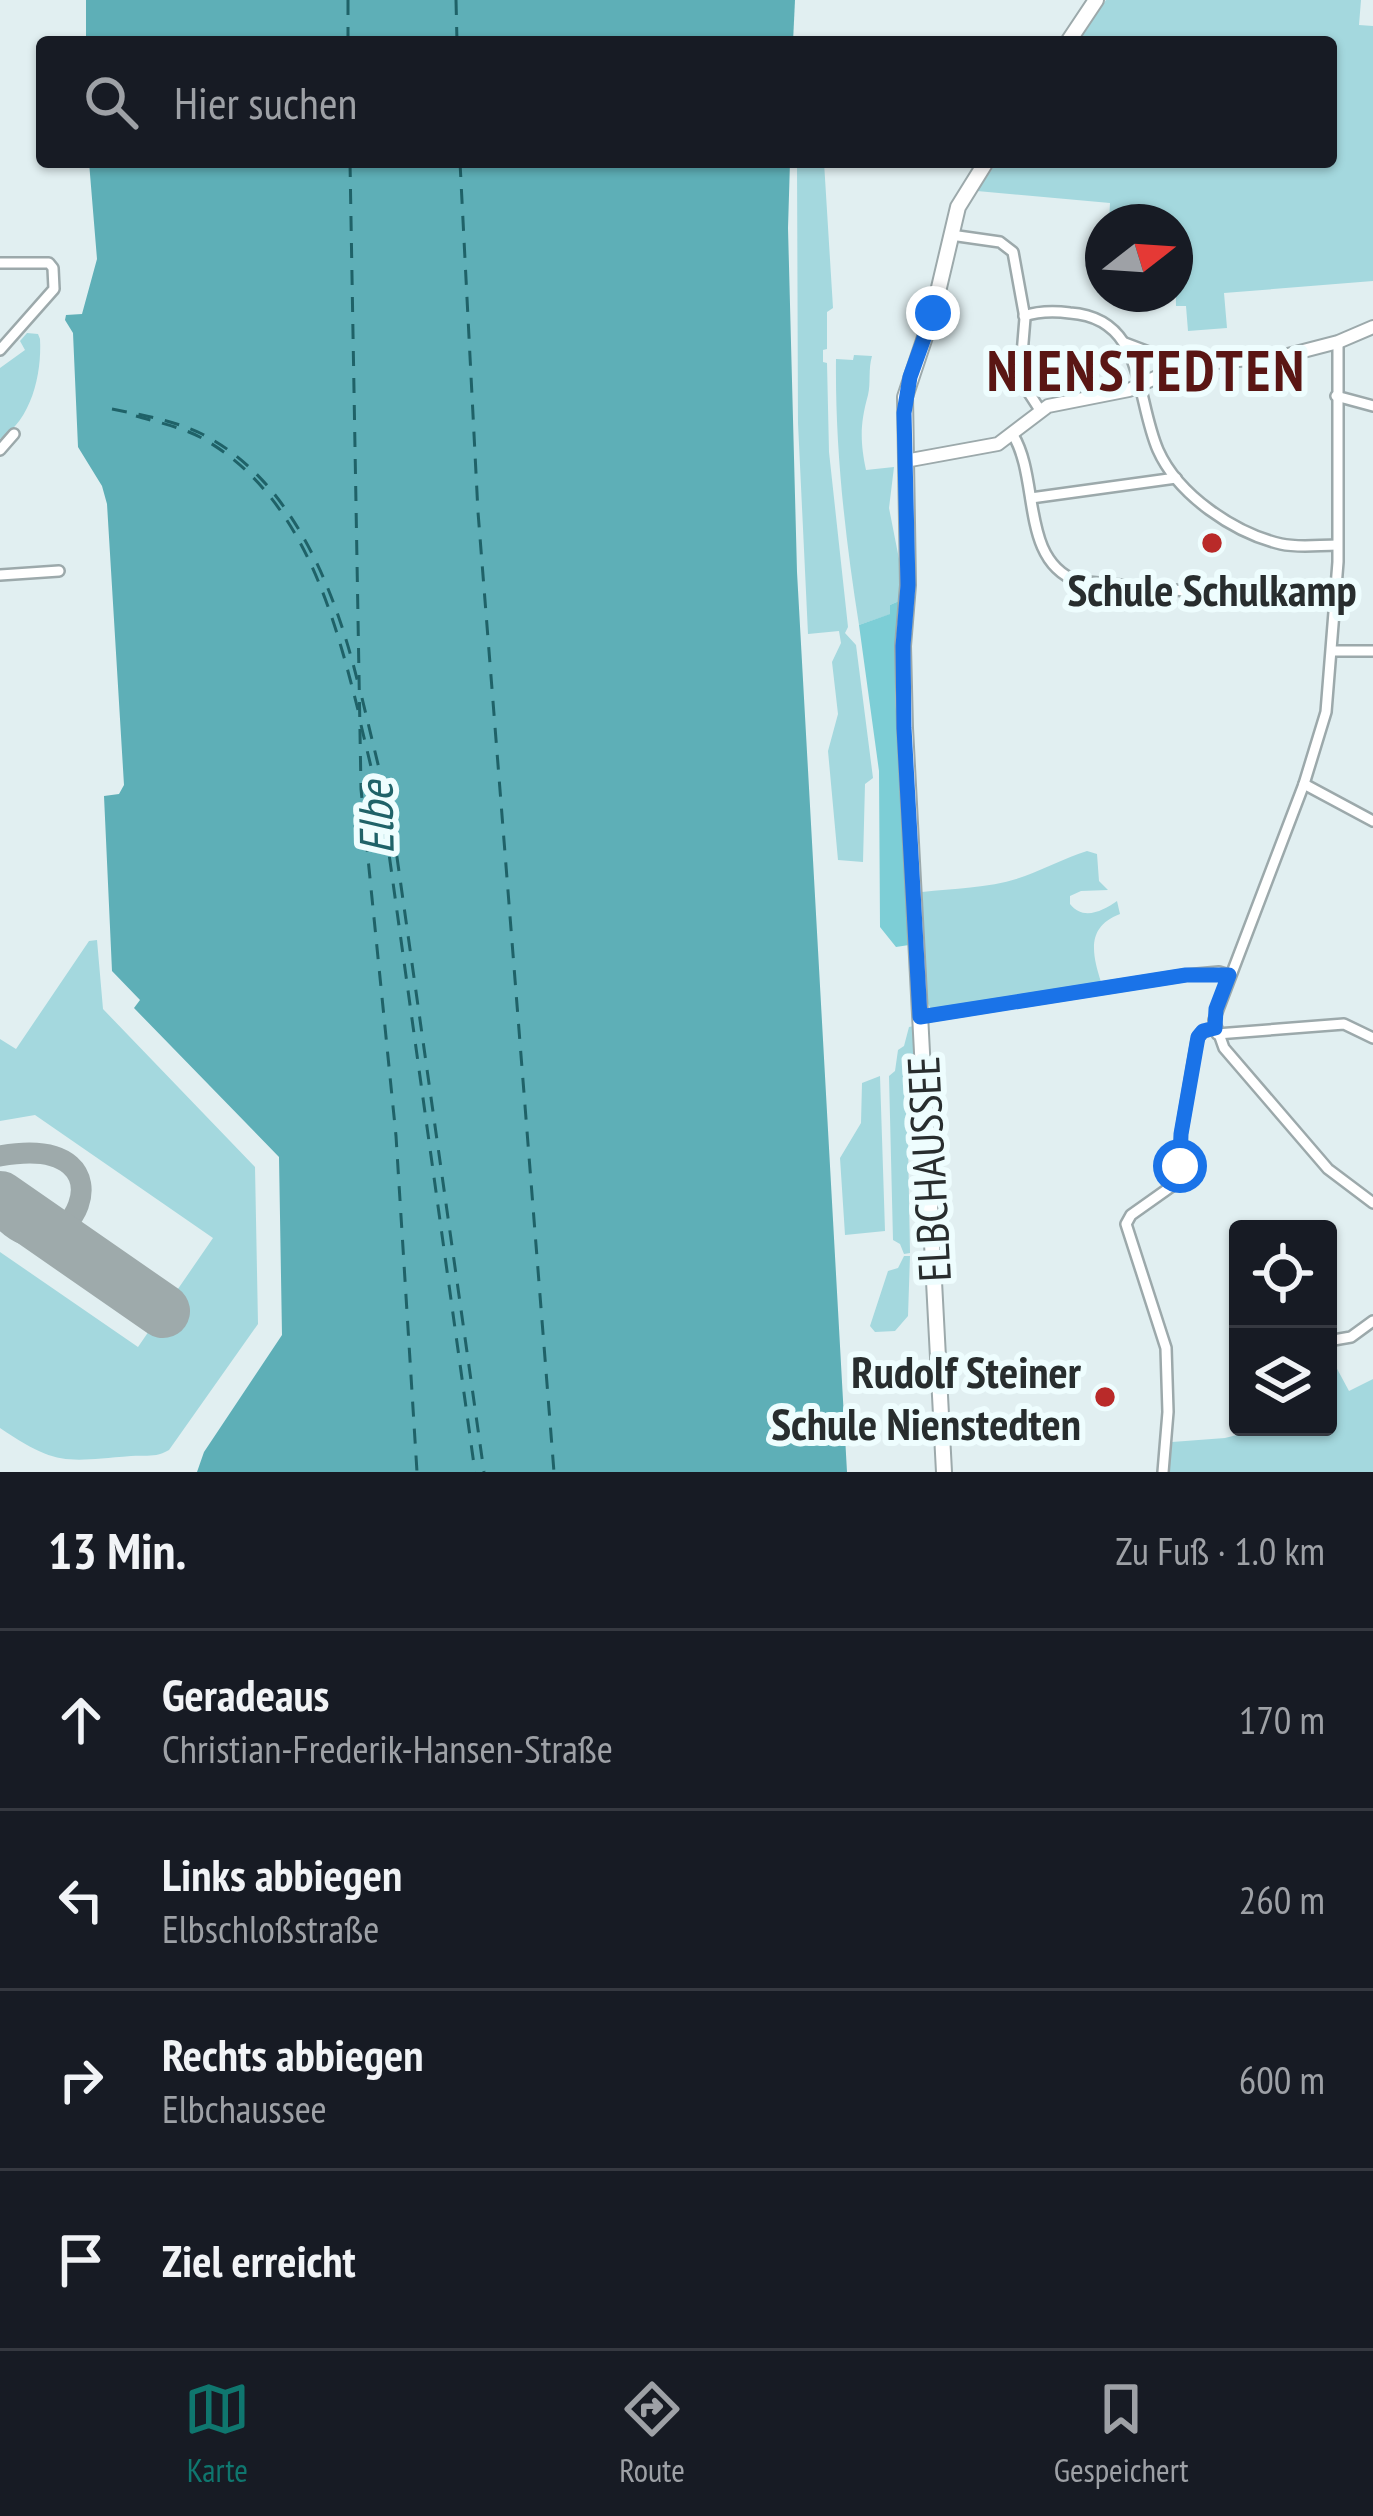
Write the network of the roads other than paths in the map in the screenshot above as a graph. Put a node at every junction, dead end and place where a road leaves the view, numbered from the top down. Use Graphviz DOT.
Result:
graph roads {
  1 [pos="1096,0"];
  2 [pos="1072,36"];
  3 [pos="982,168"];
  4 [pos="951,235"];
  5 [pos="0,263"];
  6 [pos="1024,316"];
  7 [pos="1373,327"];
  8 [pos="1338,342"];
  9 [pos="1125,343"];
  10 [pos="0,350"];
  11 [pos="1183,364"];
  12 [pos="1139,387"];
  13 [pos="1336,396"];
  14 [pos="1373,406"];
  15 [pos="1040,410"];
  16 [pos="14,434"];
  17 [pos="1012,435"];
  18 [pos="0,449"];
  19 [pos="904,461"];
  20 [pos="1176,478"];
  21 [pos="1031,498"];
  22 [pos="1337,545"];
  23 [pos="59,571"];
  24 [pos="0,574"];
  25 [pos="1335,594"];
  26 [pos="1332,651"];
  27 [pos="1373,652"];
  28 [pos="1304,784"];
  29 [pos="1373,820"];
  30 [pos="1229,975"];
  31 [pos="920,1017"];
  32 [pos="1216,1031"];
  33 [pos="1372,1035"];
  34 [pos="1373,1203"];
  35 [pos="1373,1321"];
  36 [pos="1337,1339"];
  37 [pos="944,1472"];
  38 [pos="1163,1472"];
  1 -- 2 [label="main road"];
  3 -- 4 [label="main road, ELBCHAUSSEE"];
  4 -- 6 [label="street"];
  4 -- 19 [label="main road, ELBCHAUSSEE"];
  5 -- 10 [label="street"];
  6 -- 9 [label="street"];
  6 -- 15 [label="street"];
  7 -- 8 [label="street"];
  8 -- 11 [label="street"];
  8 -- 13 [label="street"];
  9 -- 11 [label="street"];
  9 -- 12 [label="street"];
  11 -- 12 [label="street"];
  12 -- 15 [label="street"];
  12 -- 20 [label="street"];
  13 -- 14 [label="street"];
  13 -- 22 [label="street"];
  15 -- 17 [label="street"];
  16 -- 18 [label="street"];
  17 -- 19 [label="street"];
  17 -- 21 [label="street"];
  19 -- 31 [label="main road, ELBCHAUSSEE"];
  20 -- 21 [label="street"];
  20 -- 22 [label="street"];
  21 -- 25 [label="street"];
  22 -- 25 [label="street"];
  23 -- 24 [label="street"];
  25 -- 26 [label="street"];
  26 -- 27 [label="street"];
  26 -- 28 [label="street"];
  28 -- 29 [label="street"];
  28 -- 30 [label="street"];
  30 -- 31 [label="street"];
  30 -- 32 [label="street"];
  31 -- 37 [label="main road, ELBCHAUSSEE"];
  32 -- 33 [label="street"];
  32 -- 34 [label="street"];
  32 -- 38 [label="street"];
  35 -- 36 [label="street"];
}
